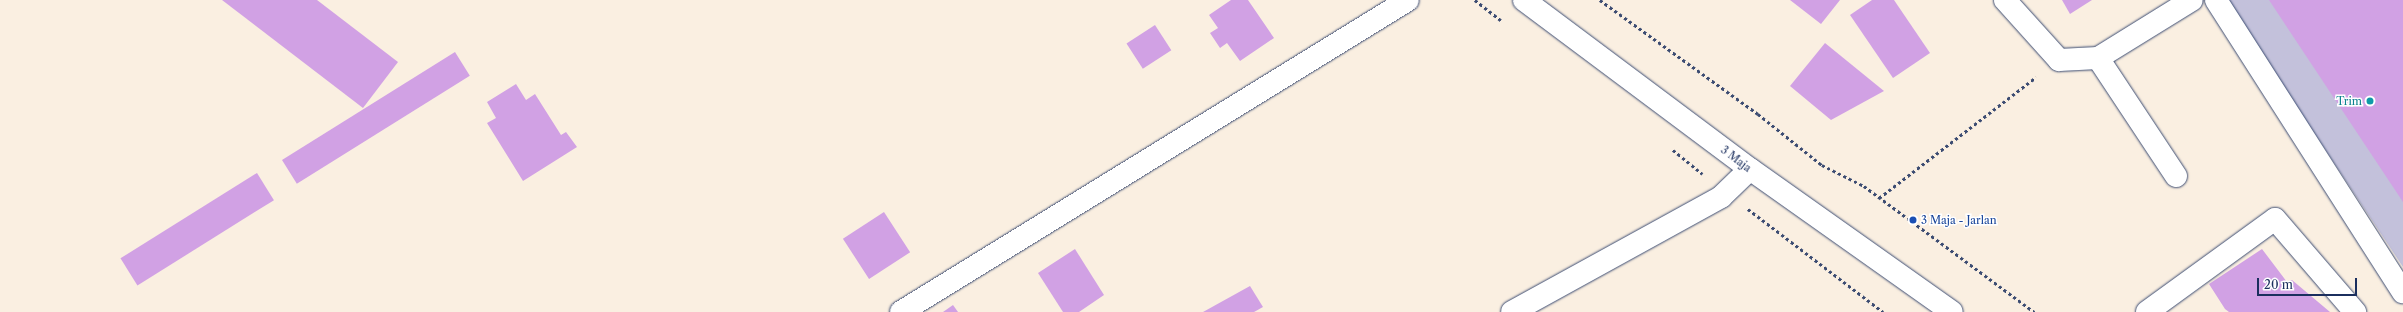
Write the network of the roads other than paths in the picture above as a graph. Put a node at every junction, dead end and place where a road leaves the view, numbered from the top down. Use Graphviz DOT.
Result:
graph roads {
  1 [pos="1408,0"];
  2 [pos="1524,0"];
  3 [pos="2005,0"];
  4 [pos="2192,0"];
  5 [pos="2216,0"];
  6 [pos="2098,58"];
  7 [pos="1750,169"];
  8 [pos="2176,176"];
  9 [pos="2403,292"];
  10 [pos="901,312"];
  11 [pos="1512,312"];
  12 [pos="1952,312"];
  13 [pos="2147,312"];
  14 [pos="2355,312"];
  1 -- 10 [label="street"];
  2 -- 7 [label="street, 3 Maja"];
  3 -- 6 [label="street"];
  4 -- 6 [label="street"];
  5 -- 9 [label="street"];
  6 -- 8 [label="street"];
  7 -- 11 [label="street"];
  7 -- 12 [label="street, 3 Maja"];
  13 -- 14 [label="street"];
}
